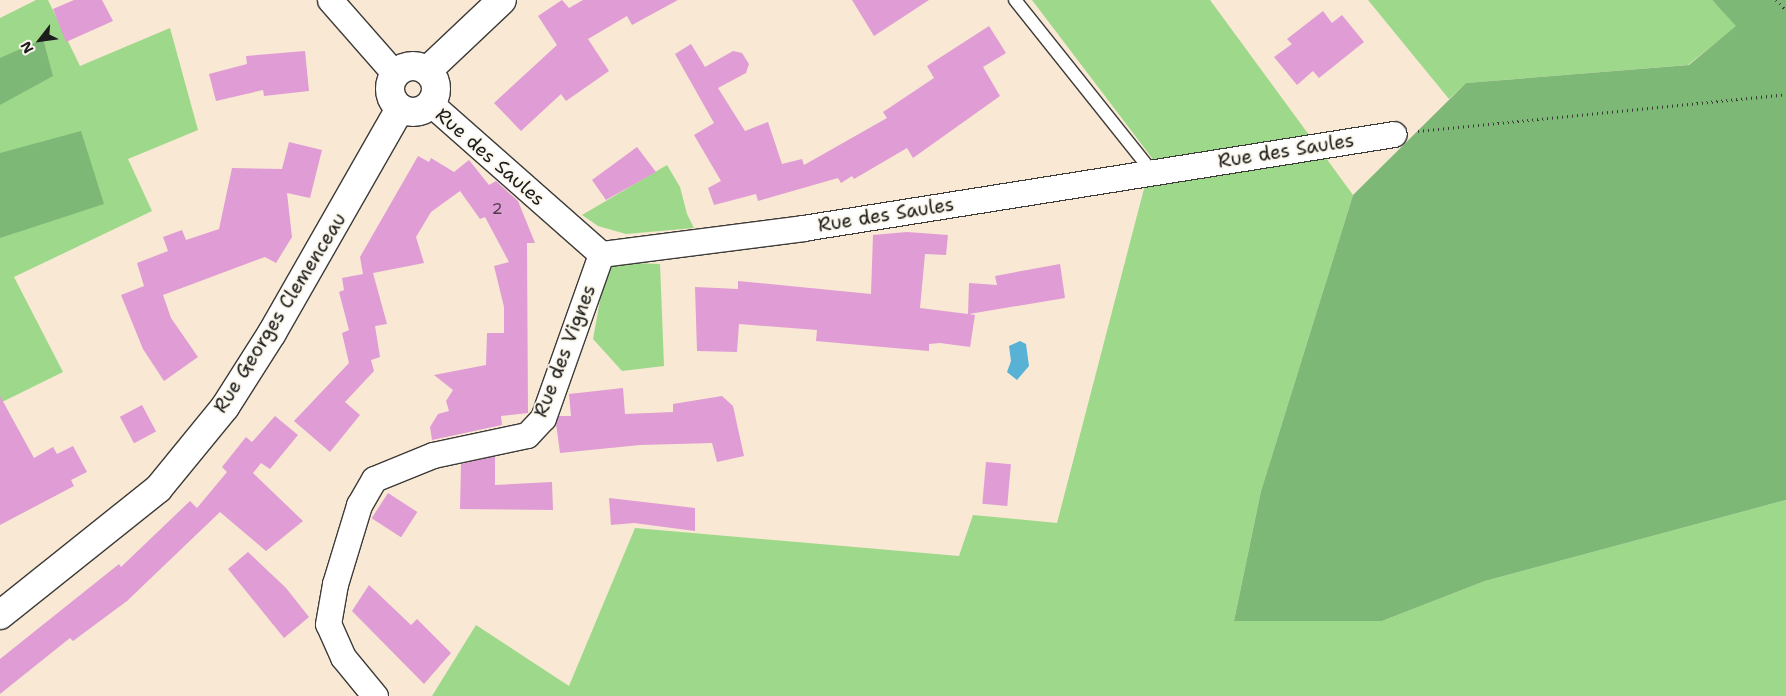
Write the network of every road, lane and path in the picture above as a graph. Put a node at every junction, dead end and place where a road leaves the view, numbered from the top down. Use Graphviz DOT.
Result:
graph roads {
  1 [pos="330,0"];
  2 [pos="502,0"];
  3 [pos="1015,0"];
  4 [pos="1776,0"];
  5 [pos="1786,10"];
  6 [pos="427,71"];
  7 [pos="395,74"];
  8 [pos="1786,94"];
  9 [pos="430,104"];
  10 [pos="400,108"];
  11 [pos="1394,134"];
  12 [pos="1153,173"];
  13 [pos="601,254"];
  14 [pos="0,615"];
  15 [pos="375,696"];
  1 -- 7 [label="street"];
  2 -- 6 [label="street"];
  3 -- 12 [label="lane"];
  4 -- 5 [label="path"];
  6 -- 7 [label="street"];
  6 -- 9 [label="street"];
  7 -- 10 [label="street"];
  8 -- 11 [label="path"];
  9 -- 10 [label="street"];
  9 -- 13 [label="street, Rue des Saules"];
  10 -- 14 [label="street, Rue Georges Clemenceau"];
  11 -- 12 [label="street, Rue des Saules"];
  12 -- 13 [label="street, Rue des Saules"];
  13 -- 15 [label="street, Rue des Vignes"];
}
